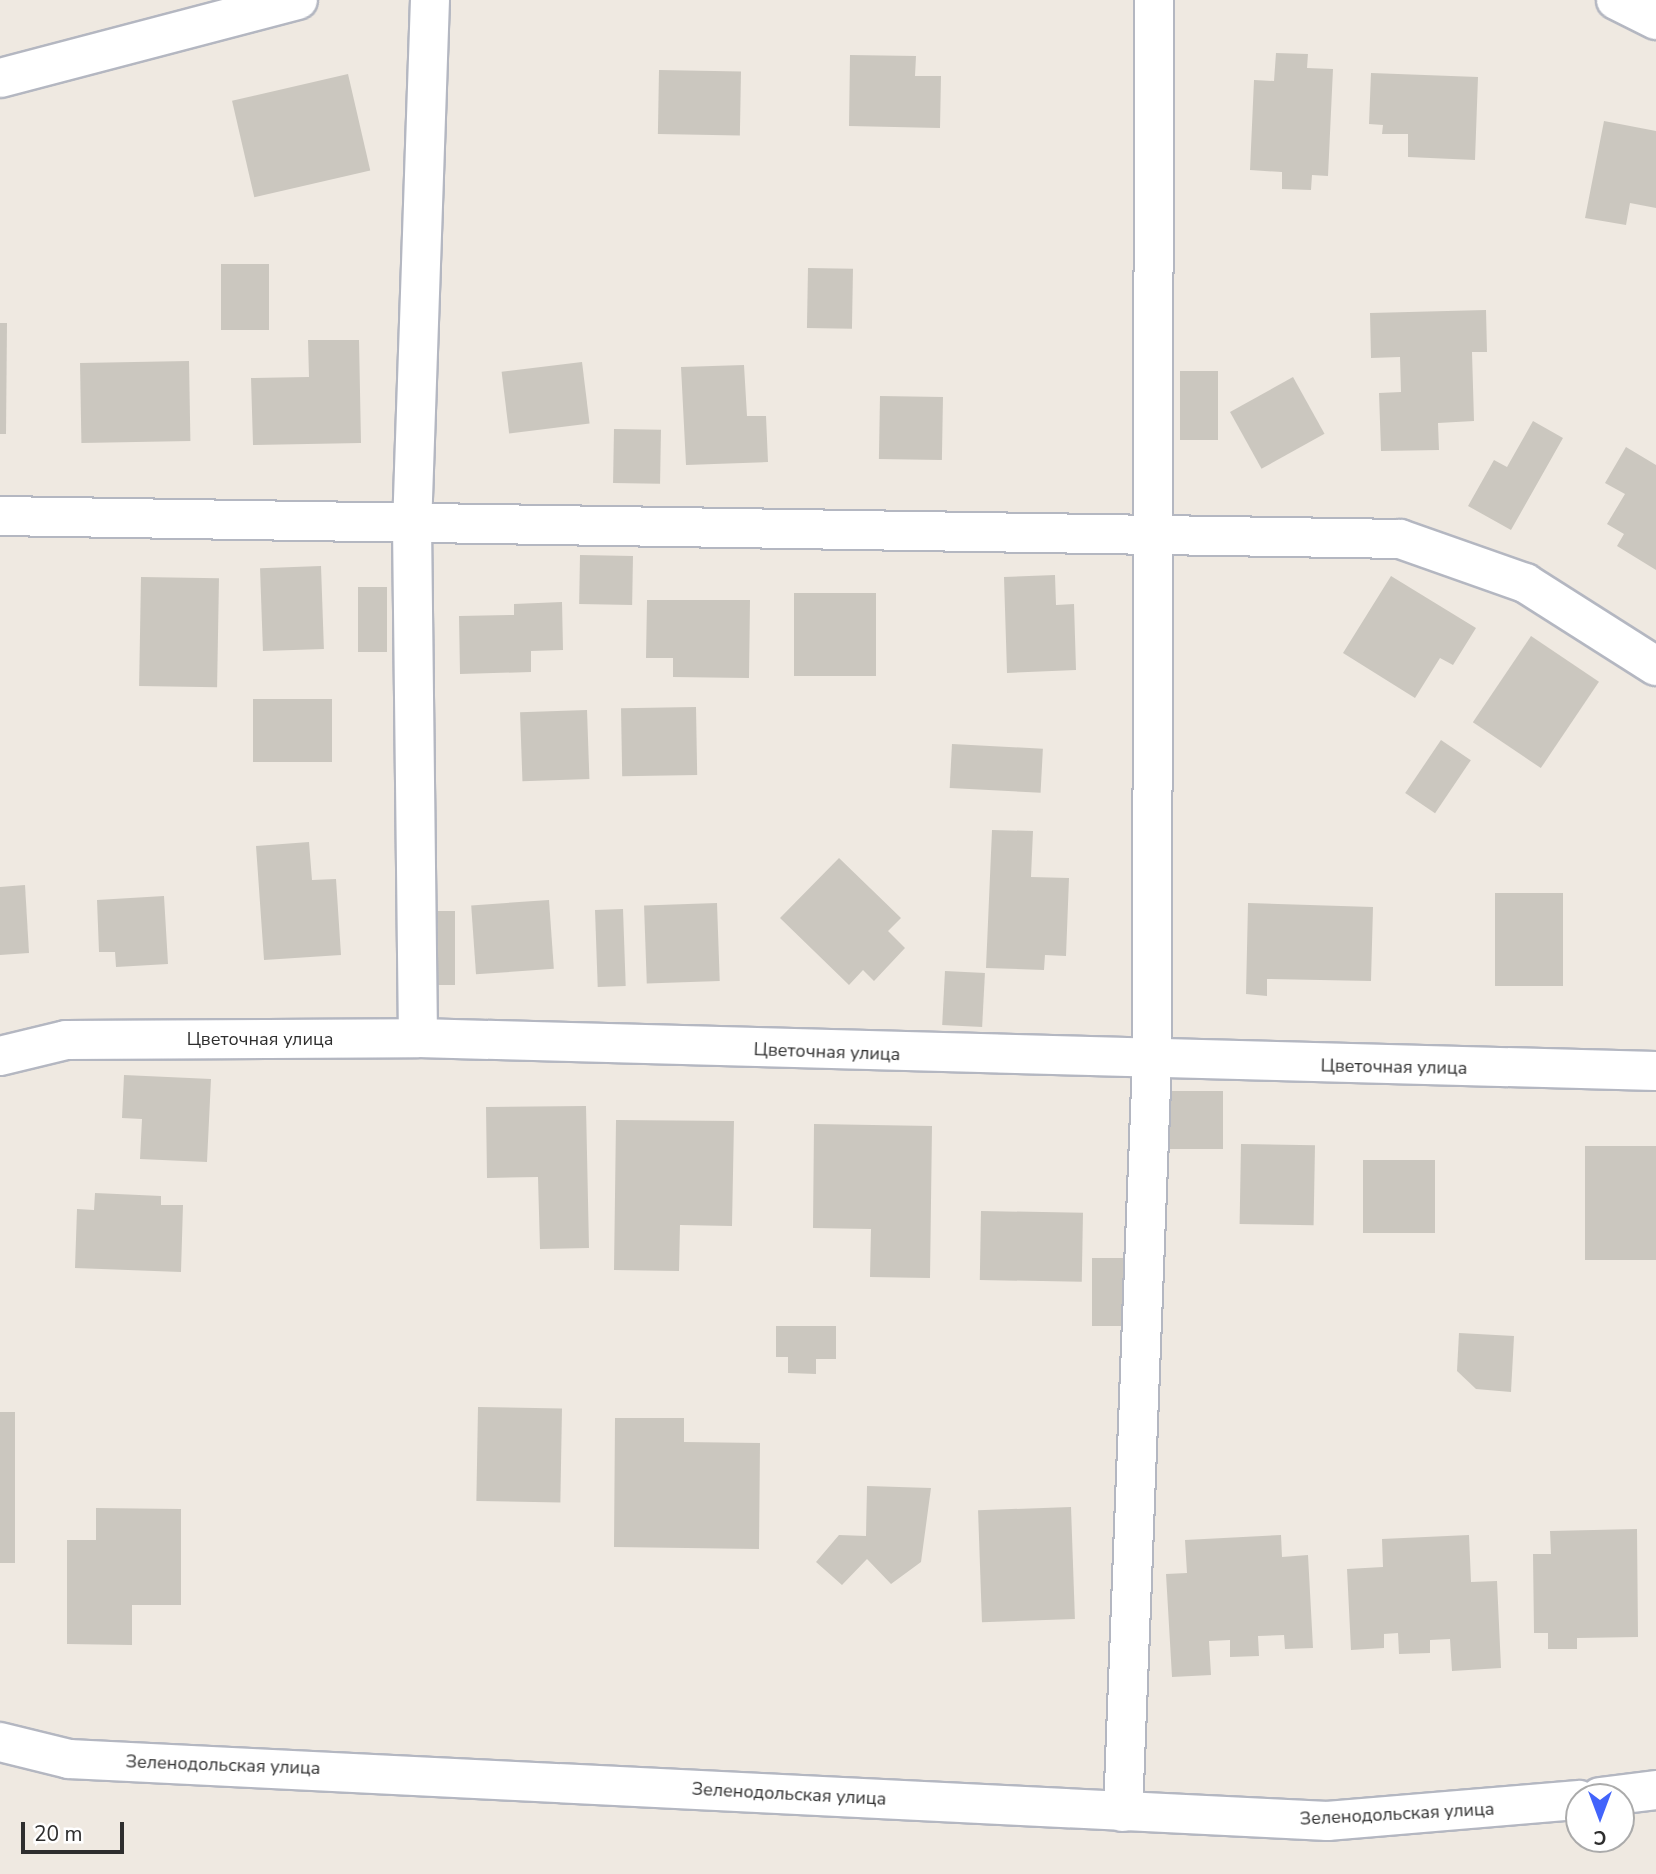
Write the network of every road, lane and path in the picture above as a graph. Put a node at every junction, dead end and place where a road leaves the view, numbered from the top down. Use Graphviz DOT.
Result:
graph roads {
  1 [pos="299,0"];
  2 [pos="430,0"];
  3 [pos="1154,0"];
  4 [pos="1616,0"];
  5 [pos="1656,20"];
  6 [pos="0,78"];
  7 [pos="0,516"];
  8 [pos="412,527"];
  9 [pos="1154,534"];
  10 [pos="1656,667"];
  11 [pos="418,1038"];
  12 [pos="0,1056"];
  13 [pos="1152,1062"];
  14 [pos="1656,1071"];
  15 [pos="0,1742"];
  16 [pos="1656,1790"];
  17 [pos="1635,1793"];
  18 [pos="1565,1801"];
  19 [pos="1123,1812"];
  1 -- 6 [label="lane"];
  2 -- 8 [label="lane"];
  3 -- 9 [label="lane"];
  4 -- 5 [label="lane"];
  7 -- 8 [label="lane"];
  8 -- 9 [label="lane"];
  8 -- 11 [label="lane"];
  9 -- 10 [label="lane"];
  9 -- 13 [label="lane"];
  11 -- 12 [label="lane, Цветочная улица"];
  11 -- 13 [label="lane, Цветочная улица"];
  13 -- 14 [label="lane, Цветочная улица"];
  13 -- 19 [label="lane"];
  15 -- 19 [label="lane, Зеленодольская улица"];
  16 -- 17 [label="lane"];
  18 -- 19 [label="lane, Зеленодольская улица"];
}
